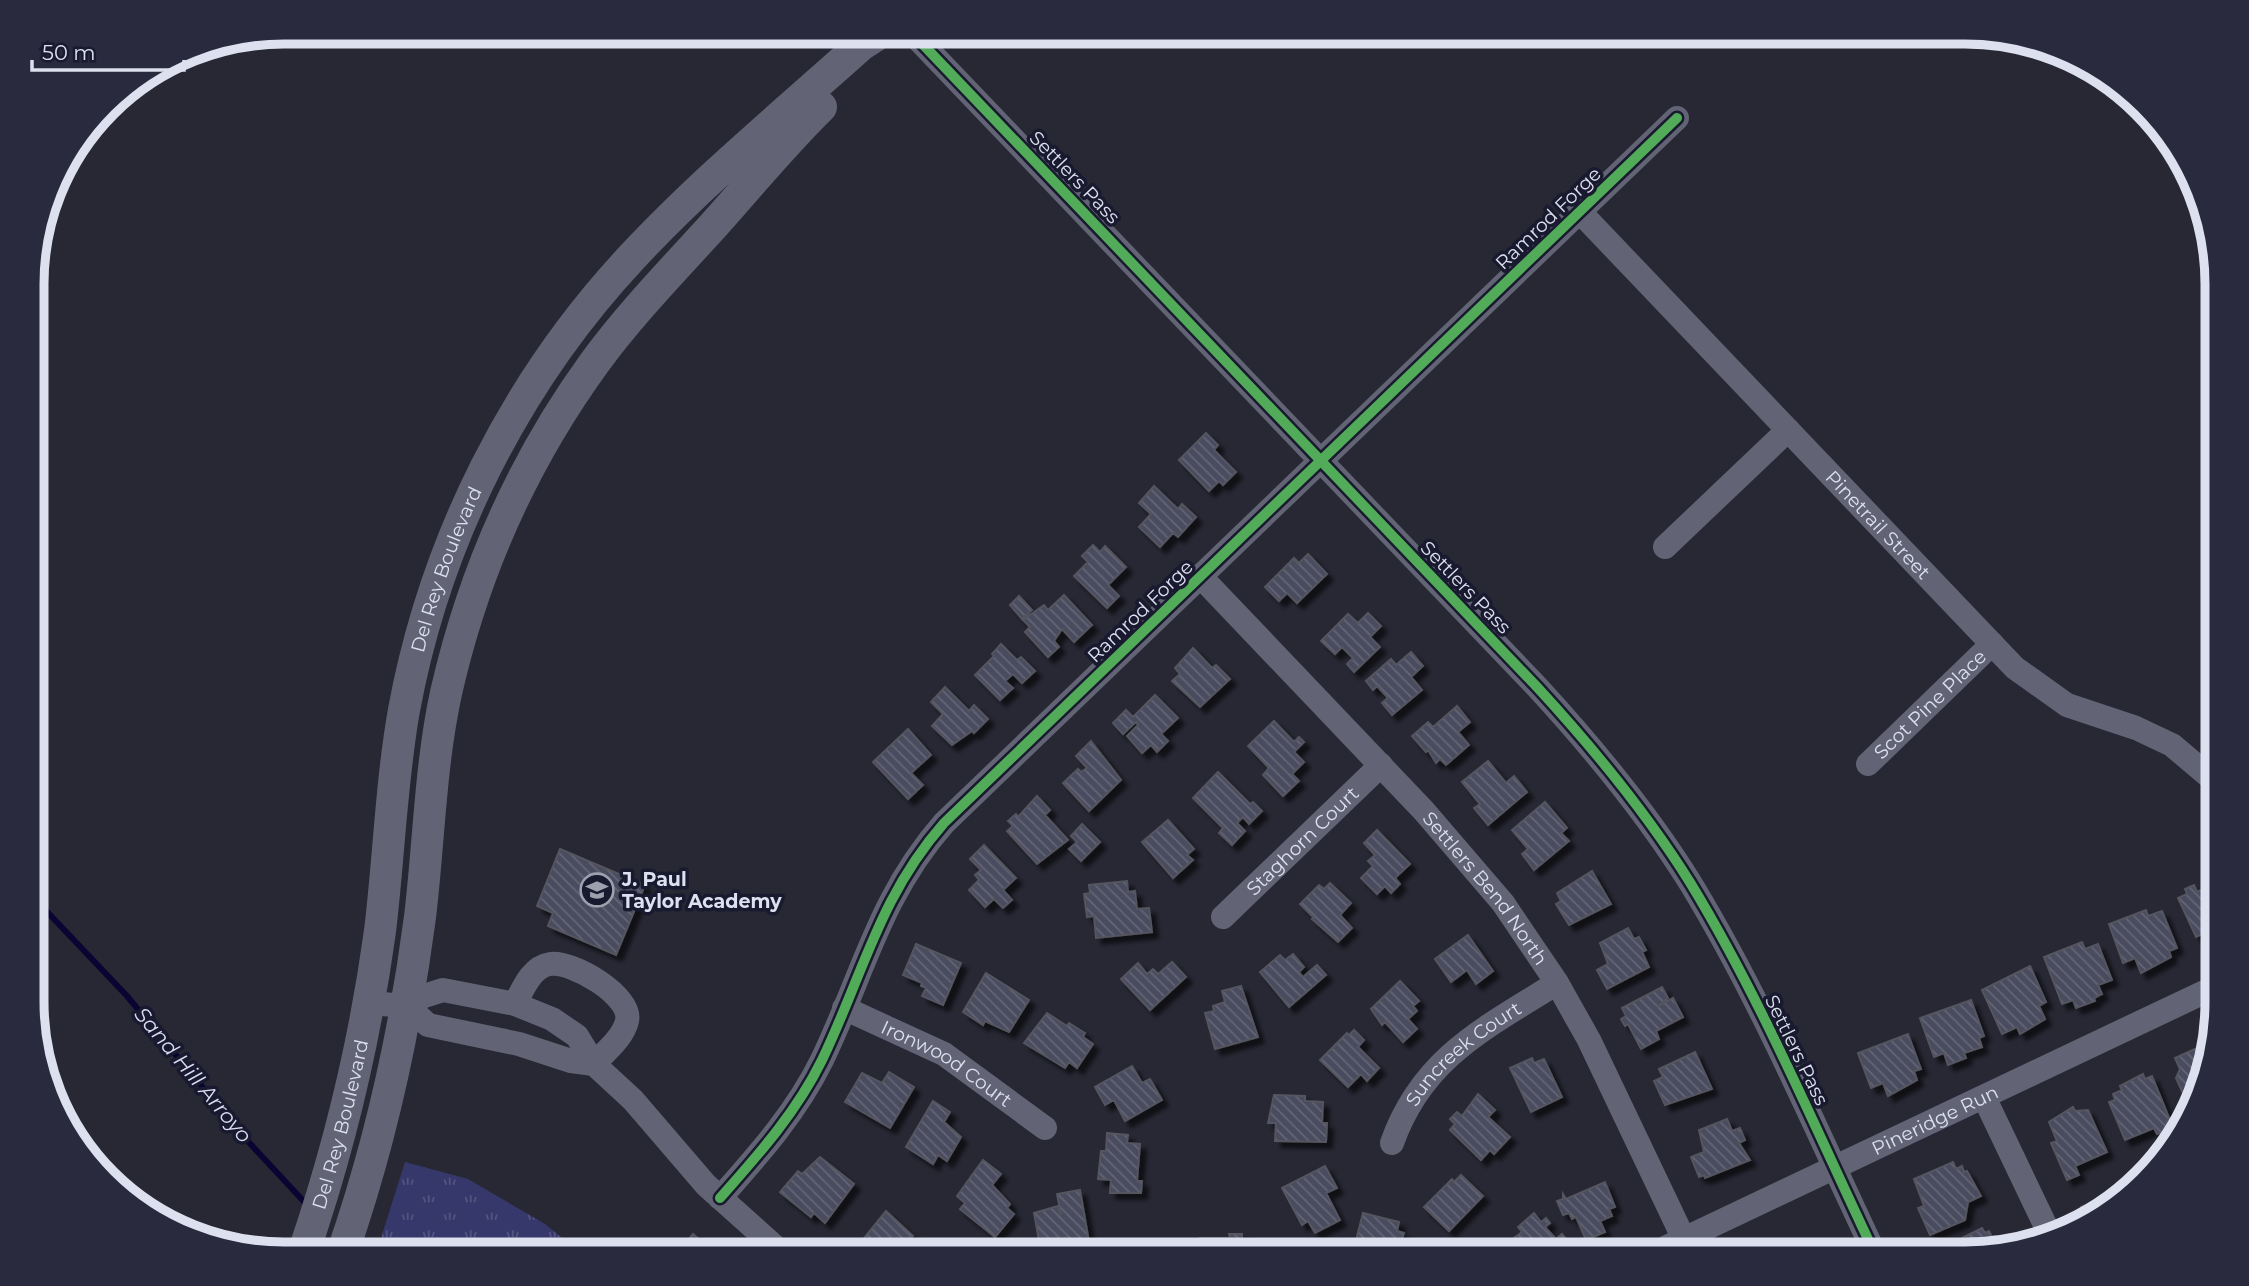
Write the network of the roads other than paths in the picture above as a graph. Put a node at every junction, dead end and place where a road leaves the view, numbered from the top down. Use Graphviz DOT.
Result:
graph roads {
  1 [pos="863,44"];
  2 [pos="887,44"];
  3 [pos="922,44"];
  4 [pos="1677,118"];
  5 [pos="1580,212"];
  6 [pos="1788,430"];
  7 [pos="1321,461"];
  8 [pos="1665,547"];
  9 [pos="1201,577"];
  10 [pos="1992,644"];
  11 [pos="1868,764"];
  12 [pos="1381,765"];
  13 [pos="2205,771"];
  14 [pos="1223,917"];
  15 [pos="1557,984"];
  16 [pos="2205,992"];
  17 [pos="369,1003"];
  18 [pos="515,1004"];
  19 [pos="407,1006"];
  20 [pos="844,1008"];
  21 [pos="594,1064"];
  22 [pos="1984,1097"];
  23 [pos="1045,1128"];
  24 [pos="1392,1143"];
  25 [pos="1835,1168"];
  26 [pos="720,1198"];
  27 [pos="2048,1228"];
  28 [pos="307,1242"];
  29 [pos="346,1242"];
  30 [pos="770,1242"];
  31 [pos="1686,1242"];
  32 [pos="1697,1242"];
  33 [pos="1869,1242"];
  1 -- 17 [label="main road, Del Rey Boulevard"];
  2 -- 19 [label="main road, Del Rey Boulevard"];
  3 -- 7 [label="street, Settlers Pass"];
  4 -- 5 [label="street, Ramrod Forge"];
  5 -- 6 [label="street, Pinetrail Street"];
  5 -- 7 [label="street, Ramrod Forge"];
  6 -- 8 [label="street"];
  6 -- 10 [label="street, Pinetrail Street"];
  7 -- 9 [label="street, Ramrod Forge"];
  7 -- 25 [label="street, Settlers Pass"];
  9 -- 12 [label="street, Settlers Bend North"];
  9 -- 20 [label="street, Ramrod Forge"];
  10 -- 11 [label="street, Scot Pine Place"];
  10 -- 13 [label="street, Pinetrail Street"];
  12 -- 14 [label="street, Staghorn Court"];
  12 -- 15 [label="street, Settlers Bend North"];
  15 -- 24 [label="street, Suncreek Court"];
  15 -- 31 [label="street, Settlers Bend North"];
  16 -- 22 [label="street, Pineridge Run"];
  17 -- 19 [label="street"];
  17 -- 28 [label="main road, Del Rey Boulevard"];
  18 -- 19 [label="street"];
  18 -- 21 [label="street"];
  18 -- 21 [label="street"];
  19 -- 21 [label="street"];
  19 -- 29 [label="main road, Del Rey Boulevard"];
  20 -- 23 [label="street, Ironwood Court"];
  20 -- 26 [label="street, Ramrod Forge"];
  21 -- 26 [label="street"];
  22 -- 25 [label="street, Pineridge Run"];
  22 -- 27 [label="street"];
  25 -- 32 [label="street, Pineridge Run"];
  25 -- 33 [label="street, Settlers Pass"];
  26 -- 30 [label="street"];
}
